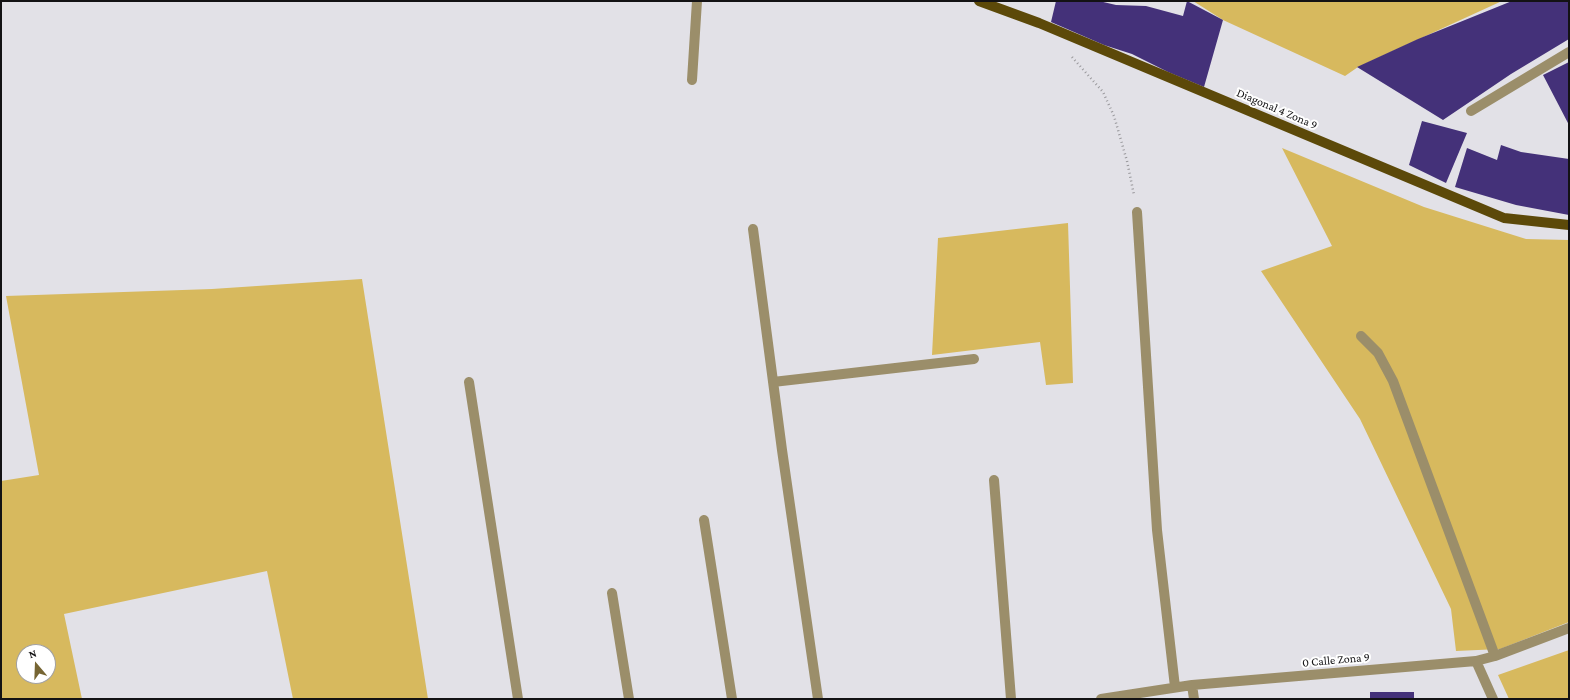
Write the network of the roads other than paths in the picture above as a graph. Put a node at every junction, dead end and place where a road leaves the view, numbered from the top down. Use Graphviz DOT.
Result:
graph roads {
  1 [pos="697,1"];
  2 [pos="979,1"];
  3 [pos="1569,52"];
  4 [pos="692,80"];
  5 [pos="1471,111"];
  6 [pos="1137,212"];
  7 [pos="1569,225"];
  8 [pos="753,229"];
  9 [pos="1361,336"];
  10 [pos="974,359"];
  11 [pos="468,382"];
  12 [pos="773,382"];
  13 [pos="994,480"];
  14 [pos="704,520"];
  15 [pos="612,593"];
  16 [pos="1569,628"];
  17 [pos="1494,656"];
  18 [pos="1476,661"];
  19 [pos="1192,685"];
  20 [pos="1174,687"];
  21 [pos="518,699"];
  22 [pos="629,699"];
  23 [pos="732,699"];
  24 [pos="818,699"];
  25 [pos="1011,699"];
  26 [pos="1101,699"];
  27 [pos="1194,699"];
  28 [pos="1493,699"];
  1 -- 4 [label="street"];
  2 -- 7 [label="main road, Diagonal 4 Zona 9"];
  3 -- 5 [label="street"];
  6 -- 20 [label="street"];
  8 -- 12 [label="street"];
  9 -- 17 [label="street"];
  10 -- 12 [label="street"];
  11 -- 21 [label="street"];
  12 -- 24 [label="street"];
  13 -- 25 [label="street"];
  14 -- 23 [label="street"];
  15 -- 22 [label="street"];
  16 -- 17 [label="street, 0 Calle Zona 9"];
  17 -- 18 [label="street, 0 Calle Zona 9"];
  18 -- 19 [label="street, 0 Calle Zona 9"];
  18 -- 28 [label="street"];
  19 -- 20 [label="street, 0 Calle Zona 9"];
  19 -- 27 [label="street"];
  20 -- 26 [label="street, 0 Calle Zona 9"];
}
